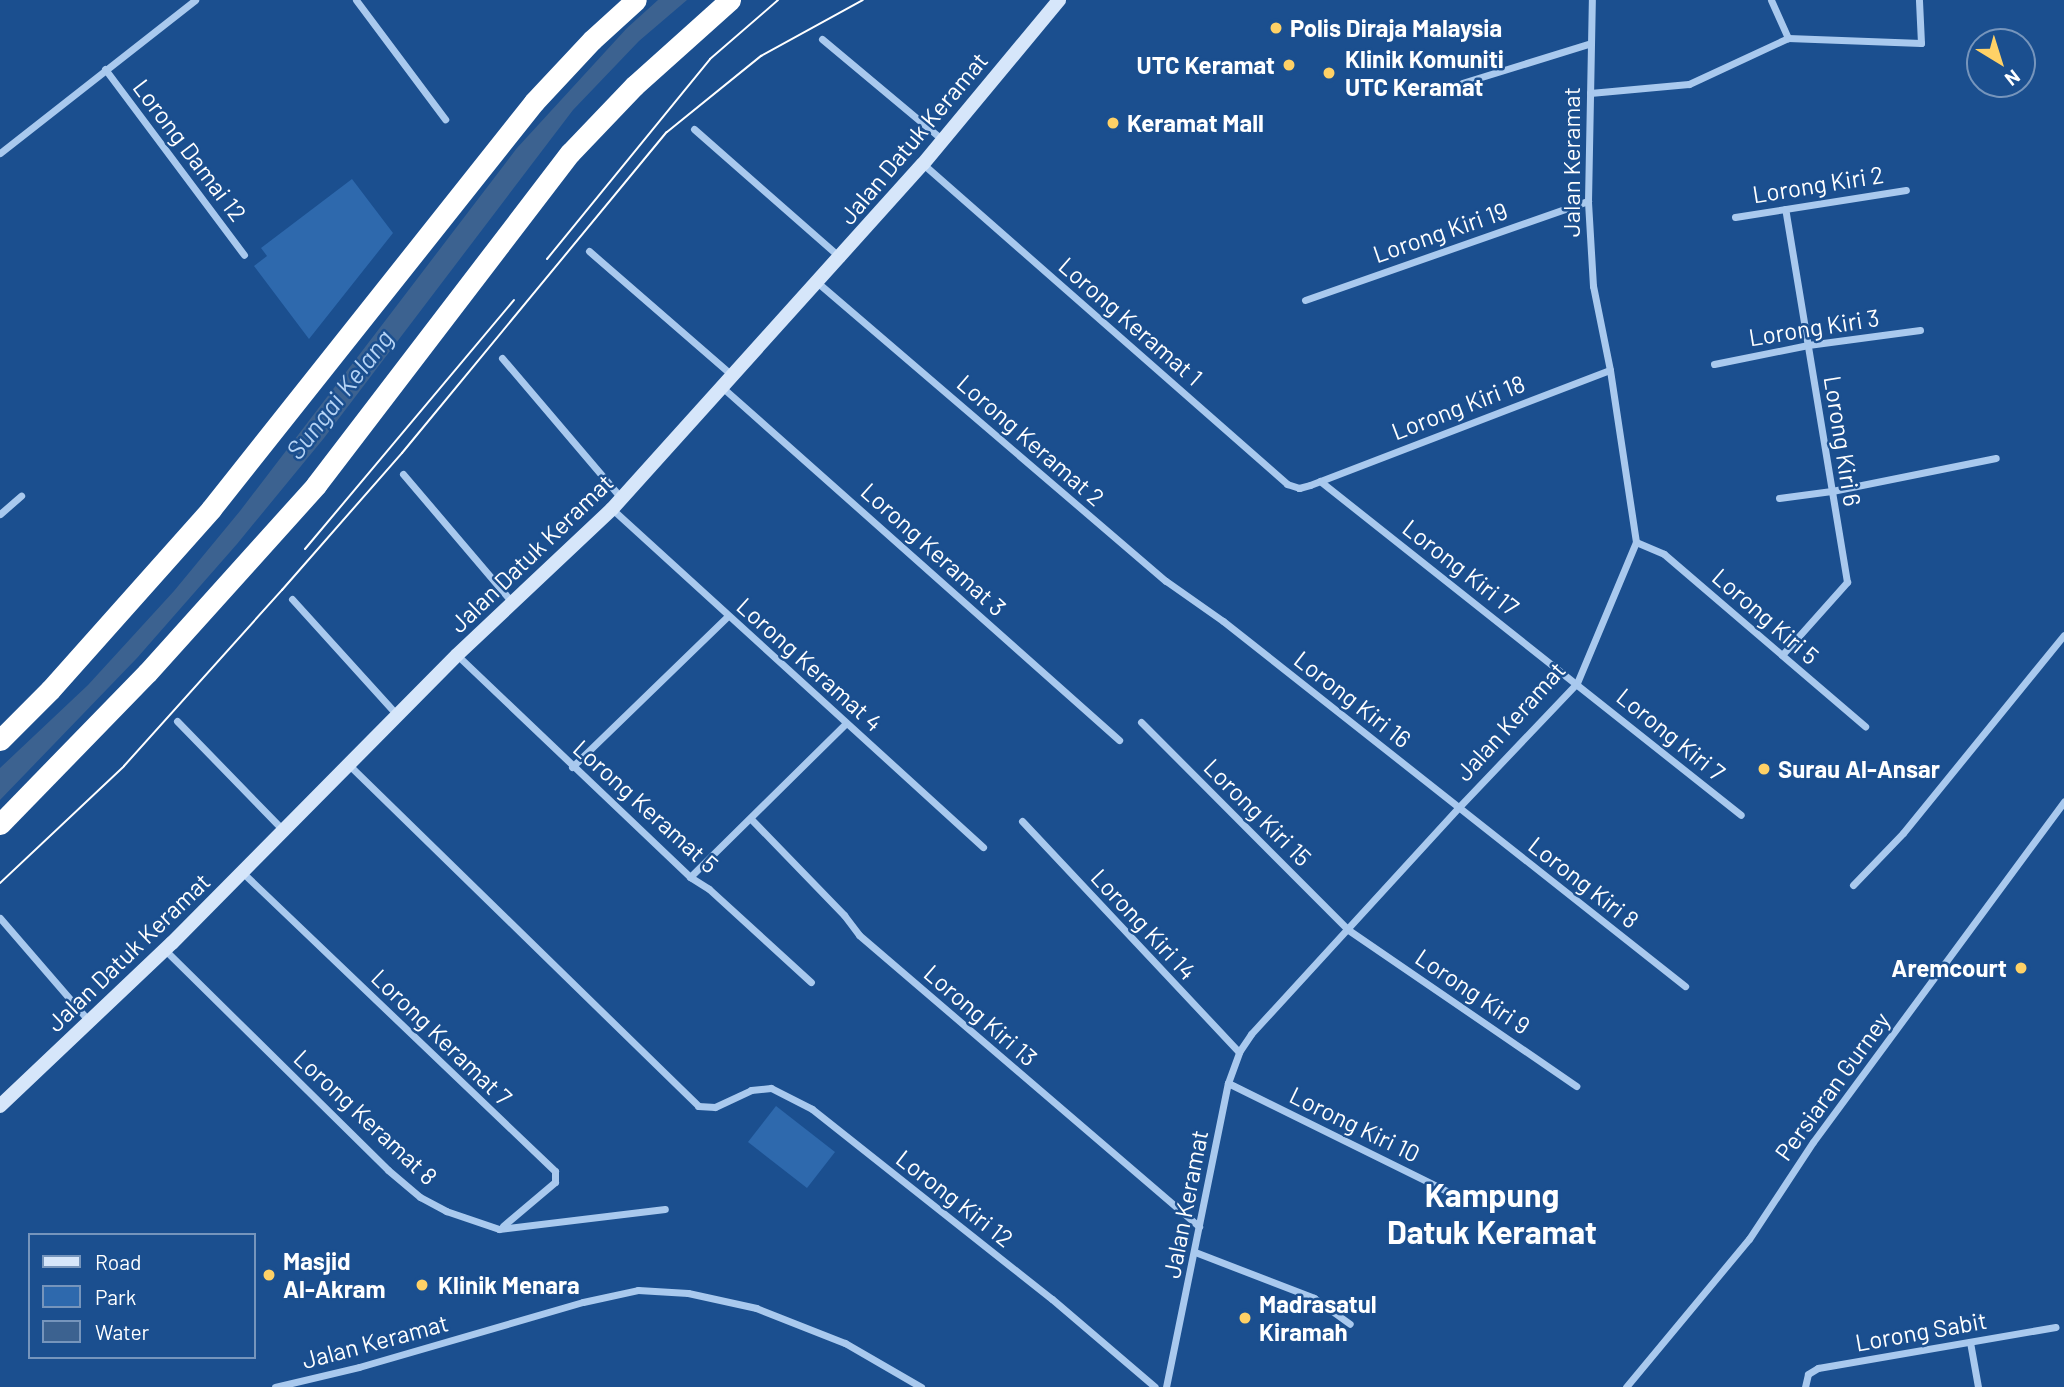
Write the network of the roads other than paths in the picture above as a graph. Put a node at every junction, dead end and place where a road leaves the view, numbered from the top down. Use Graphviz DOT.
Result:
graph roads {
  1 [pos="195,0"];
  2 [pos="356,0"];
  3 [pos="636,0"];
  4 [pos="730,0"];
  5 [pos="1059,0"];
  6 [pos="1592,0"];
  7 [pos="1770,0"];
  8 [pos="1919,0"];
  9 [pos="1788,38"];
  10 [pos="822,39"];
  11 [pos="1591,43"];
  12 [pos="105,69"];
  13 [pos="1462,83"];
  14 [pos="1590,93"];
  15 [pos="445,119"];
  16 [pos="694,129"];
  17 [pos="943,140"];
  18 [pos="0,153"];
  19 [pos="923,164"];
  20 [pos="1906,190"];
  21 [pos="1588,201"];
  22 [pos="1785,209"];
  23 [pos="1735,216"];
  24 [pos="589,251"];
  25 [pos="244,255"];
  26 [pos="841,258"];
  27 [pos="818,283"];
  28 [pos="1305,300"];
  29 [pos="1920,330"];
  30 [pos="1808,345"];
  31 [pos="502,358"];
  32 [pos="1714,364"];
  33 [pos="1610,370"];
  34 [pos="734,377"];
  35 [pos="723,388"];
  36 [pos="1996,458"];
  37 [pos="402,474"];
  38 [pos="1320,481"];
  39 [pos="1832,491"];
  40 [pos="21,496"];
  41 [pos="1779,498"];
  42 [pos="617,504"];
  43 [pos="0,513"];
  44 [pos="1636,542"];
  45 [pos="292,599"];
  46 [pos="512,602"];
  47 [pos="728,616"];
  48 [pos="1223,621"];
  49 [pos="2064,635"];
  50 [pos="457,655"];
  51 [pos="1782,655"];
  52 [pos="1577,683"];
  53 [pos="398,715"];
  54 [pos="177,721"];
  55 [pos="1141,722"];
  56 [pos="846,723"];
  57 [pos="1865,726"];
  58 [pos="0,740"];
  59 [pos="1119,740"];
  60 [pos="349,765"];
  61 [pos="572,767"];
  62 [pos="2064,802"];
  63 [pos="1459,807"];
  64 [pos="1741,815"];
  65 [pos="751,819"];
  66 [pos="1022,821"];
  67 [pos="0,824"];
  68 [pos="284,831"];
  69 [pos="983,847"];
  70 [pos="242,872"];
  71 [pos="690,877"];
  72 [pos="1853,885"];
  73 [pos="0,918"];
  74 [pos="1347,929"];
  75 [pos="165,949"];
  76 [pos="811,982"];
  77 [pos="1685,986"];
  78 [pos="90,1022"];
  79 [pos="1239,1052"];
  80 [pos="1228,1083"];
  81 [pos="1576,1086"];
  82 [pos="0,1107"];
  83 [pos="1465,1200"];
  84 [pos="664,1209"];
  85 [pos="1199,1226"];
  86 [pos="499,1229"];
  87 [pos="1195,1252"];
  88 [pos="1350,1324"];
  89 [pos="2055,1327"];
  90 [pos="1970,1342"];
  91 [pos="275,1387"];
  92 [pos="920,1387"];
  93 [pos="1155,1387"];
  94 [pos="1166,1387"];
  95 [pos="1626,1387"];
  96 [pos="1805,1387"];
  97 [pos="1978,1387"];
  1 -- 12 [label="street"];
  2 -- 15 [label="street"];
  3 -- 58 [label="highway"];
  4 -- 67 [label="highway"];
  5 -- 17 [label="street, Jalan Datuk Keramat"];
  6 -- 11 [label="street, Jalan Keramat"];
  7 -- 9 [label="street"];
  8 -- 9 [label="street"];
  9 -- 14 [label="street"];
  10 -- 17 [label="street"];
  11 -- 13 [label="street"];
  11 -- 14 [label="street, Jalan Keramat"];
  12 -- 18 [label="street"];
  12 -- 25 [label="street, Lorong Damai 12"];
  14 -- 21 [label="street, Jalan Keramat"];
  16 -- 26 [label="street"];
  17 -- 19 [label="street, Jalan Datuk Keramat"];
  19 -- 26 [label="street, Jalan Datuk Keramat"];
  19 -- 38 [label="street, Lorong Keramat 1"];
  20 -- 22 [label="street, Lorong Kiri 2"];
  21 -- 28 [label="street, Lorong Kiri 19"];
  21 -- 33 [label="street, Jalan Keramat"];
  22 -- 23 [label="street, Lorong Kiri 2"];
  22 -- 30 [label="street, Lorong Kiri 6"];
  24 -- 34 [label="street"];
  26 -- 27 [label="street, Jalan Datuk Keramat"];
  27 -- 34 [label="street, Jalan Datuk Keramat"];
  27 -- 48 [label="street, Lorong Keramat 2"];
  29 -- 30 [label="street, Lorong Kiri 3"];
  30 -- 32 [label="street, Lorong Kiri 3"];
  30 -- 39 [label="street, Lorong Kiri 6"];
  31 -- 42 [label="street, Lorong Keramat 4"];
  33 -- 38 [label="street, Lorong Kiri 18"];
  33 -- 44 [label="street, Jalan Keramat"];
  34 -- 35 [label="street, Jalan Datuk Keramat"];
  35 -- 42 [label="street, Jalan Datuk Keramat"];
  35 -- 59 [label="street, Lorong Keramat 3"];
  36 -- 39 [label="street"];
  37 -- 46 [label="street"];
  38 -- 52 [label="street, Lorong Kiri 17"];
  39 -- 41 [label="street"];
  39 -- 51 [label="street, Lorong Kiri 6"];
  40 -- 43 [label="street"];
  42 -- 46 [label="street, Jalan Datuk Keramat"];
  42 -- 47 [label="street, Lorong Keramat 4"];
  44 -- 51 [label="street, Lorong Kiri 5"];
  44 -- 52 [label="street, Jalan Keramat"];
  45 -- 53 [label="street"];
  46 -- 50 [label="street, Jalan Datuk Keramat"];
  47 -- 56 [label="street, Lorong Keramat 4"];
  47 -- 61 [label="street"];
  48 -- 63 [label="street, Lorong Kiri 16"];
  49 -- 72 [label="street"];
  50 -- 53 [label="street, Jalan Datuk Keramat"];
  50 -- 61 [label="street, Lorong Keramat 5"];
  51 -- 57 [label="street, Lorong Kiri 5"];
  52 -- 63 [label="street, Jalan Keramat"];
  52 -- 64 [label="street, Lorong Kiri 7"];
  53 -- 60 [label="street, Jalan Datuk Keramat"];
  54 -- 68 [label="street"];
  55 -- 74 [label="street, Lorong Kiri 15"];
  56 -- 65 [label="street"];
  56 -- 69 [label="street, Lorong Keramat 4"];
  60 -- 68 [label="street, Jalan Datuk Keramat"];
  60 -- 93 [label="street, Lorong Kiri 12"];
  61 -- 71 [label="street, Lorong Keramat 5"];
  62 -- 95 [label="street, Persiaran Gurney"];
  63 -- 74 [label="street, Jalan Keramat"];
  63 -- 77 [label="street, Lorong Kiri 8"];
  65 -- 71 [label="street"];
  65 -- 85 [label="street, Lorong Kiri 13"];
  66 -- 79 [label="street, Lorong Kiri 14"];
  68 -- 70 [label="street, Jalan Datuk Keramat"];
  70 -- 75 [label="street, Jalan Datuk Keramat"];
  70 -- 86 [label="street, Lorong Keramat 7"];
  71 -- 76 [label="street, Lorong Keramat 5"];
  73 -- 78 [label="street"];
  74 -- 79 [label="street, Jalan Keramat"];
  74 -- 81 [label="street, Lorong Kiri 9"];
  75 -- 78 [label="street, Jalan Datuk Keramat"];
  75 -- 86 [label="street, Lorong Keramat 8"];
  78 -- 82 [label="street, Jalan Datuk Keramat"];
  79 -- 80 [label="street, Jalan Keramat"];
  80 -- 83 [label="street, Lorong Kiri 10"];
  80 -- 85 [label="street, Jalan Keramat"];
  84 -- 86 [label="street, Lorong Keramat 8"];
  85 -- 87 [label="street, Jalan Keramat"];
  87 -- 88 [label="street"];
  87 -- 94 [label="street, Jalan Keramat"];
  89 -- 90 [label="street, Lorong Sabit"];
  90 -- 96 [label="street, Lorong Sabit"];
  90 -- 97 [label="street"];
  91 -- 92 [label="street, Jalan Keramat"];
}
